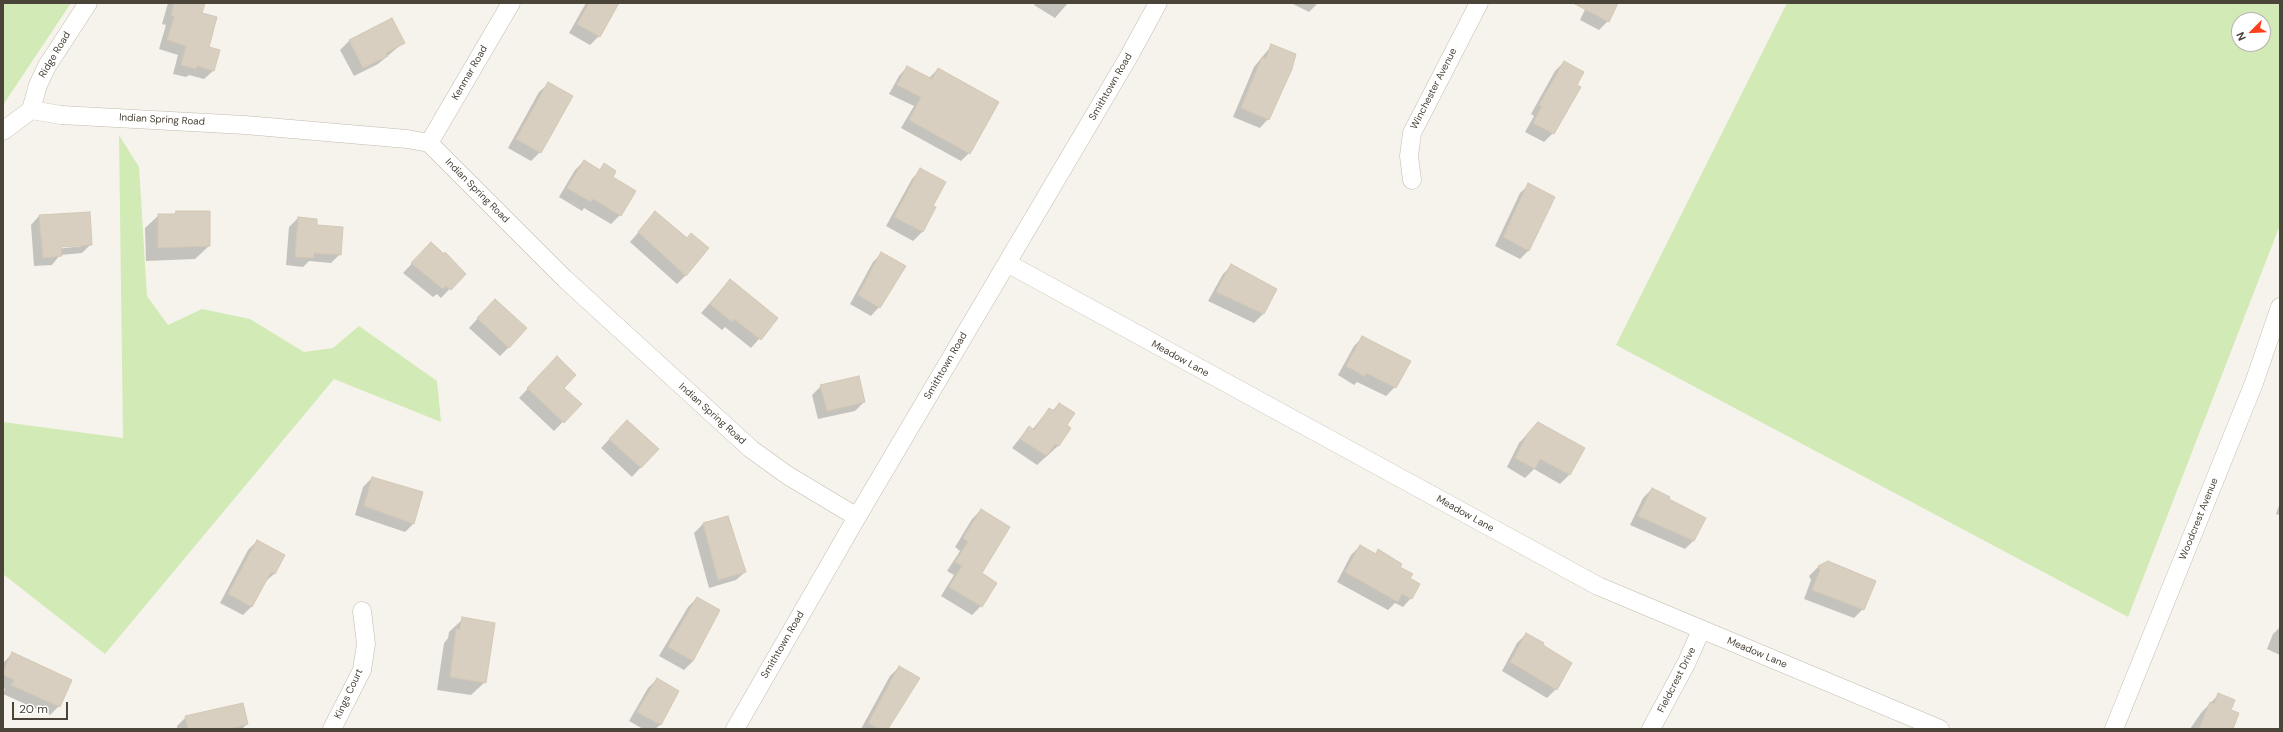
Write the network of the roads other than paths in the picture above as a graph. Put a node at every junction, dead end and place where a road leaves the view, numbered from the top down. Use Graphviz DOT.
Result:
graph roads {
  1 [pos="88,3"];
  2 [pos="511,3"];
  3 [pos="1158,3"];
  4 [pos="1479,3"];
  5 [pos="31,110"];
  6 [pos="3,131"];
  7 [pos="429,143"];
  8 [pos="1412,180"];
  9 [pos="1007,263"];
  10 [pos="2280,307"];
  11 [pos="857,517"];
  12 [pos="362,611"];
  13 [pos="1701,630"];
  14 [pos="332,729"];
  15 [pos="735,729"];
  16 [pos="1651,729"];
  17 [pos="1940,729"];
  18 [pos="2114,729"];
  1 -- 5 [label="street, Ridge Road"];
  2 -- 7 [label="street, Kenmar Road"];
  3 -- 9 [label="street, Smithtown Road"];
  4 -- 8 [label="street, Winchester Avenue"];
  5 -- 6 [label="street"];
  5 -- 7 [label="street, Indian Spring Road"];
  7 -- 11 [label="street, Indian Spring Road"];
  9 -- 11 [label="street, Smithtown Road"];
  9 -- 13 [label="street, Meadow Lane"];
  10 -- 18 [label="street, Woodcrest Avenue"];
  11 -- 15 [label="street, Smithtown Road"];
  12 -- 14 [label="street, Kings Court"];
  13 -- 16 [label="street, Fieldcrest Drive"];
  13 -- 17 [label="street, Meadow Lane"];
}
